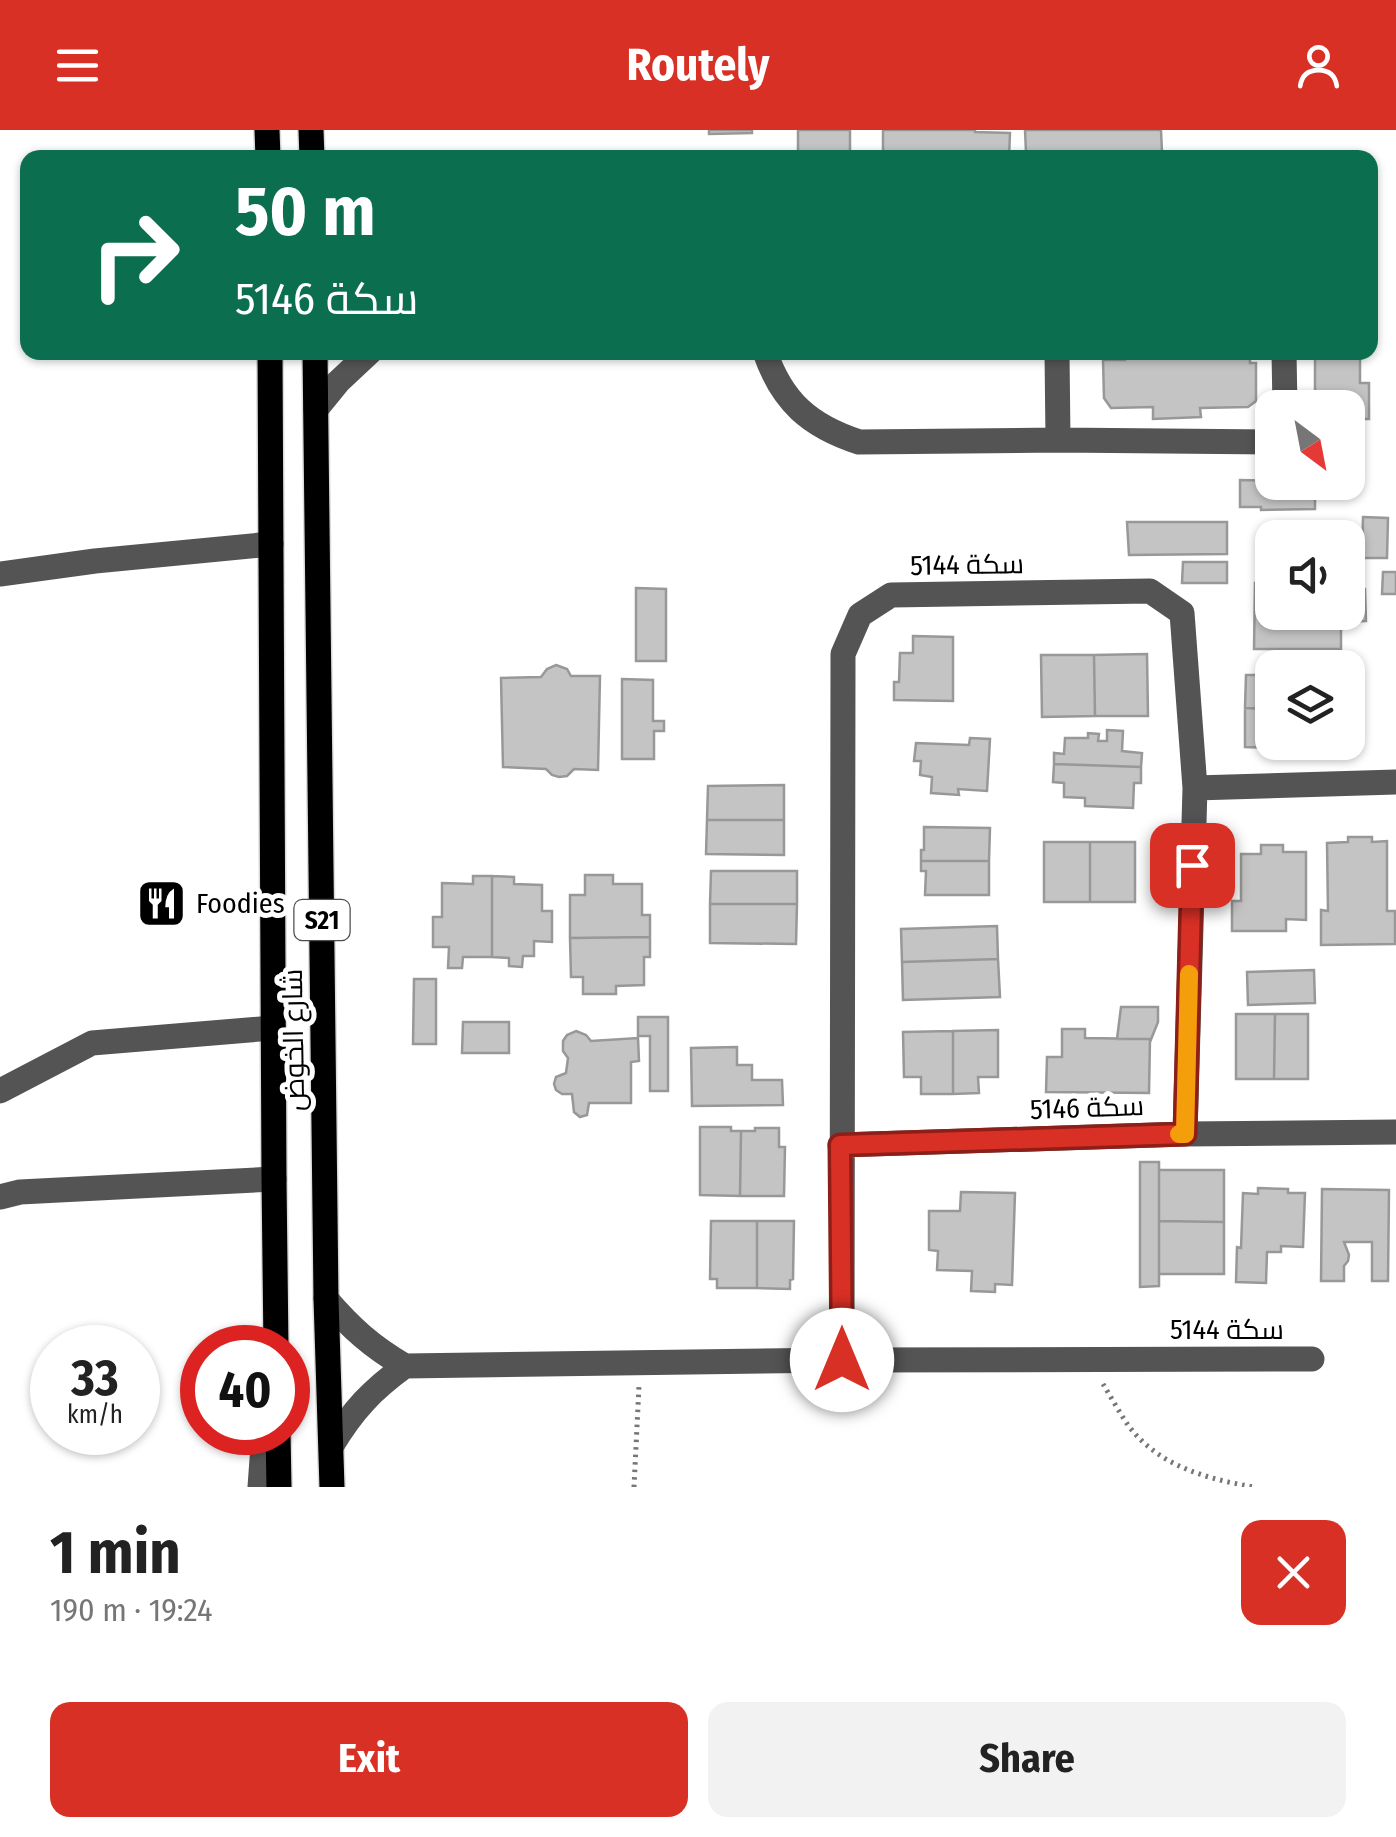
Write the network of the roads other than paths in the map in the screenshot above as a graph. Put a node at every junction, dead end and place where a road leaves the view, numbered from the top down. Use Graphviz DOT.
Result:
graph roads {
  1 [pos="270,360"];
  2 [pos="316,360"];
  3 [pos="361,360"];
  4 [pos="767,360"];
  5 [pos="1056,360"];
  6 [pos="1284,360"];
  7 [pos="1285,390"];
  8 [pos="316,409"];
  9 [pos="1058,440"];
  10 [pos="1255,442"];
  11 [pos="271,544"];
  12 [pos="0,574"];
  13 [pos="1396,782"];
  14 [pos="1195,788"];
  15 [pos="273,1028"];
  16 [pos="0,1091"];
  17 [pos="1396,1132"];
  18 [pos="1185,1134"];
  19 [pos="840,1145"];
  20 [pos="274,1178"];
  21 [pos="0,1196"];
  22 [pos="326,1299"];
  23 [pos="274,1325"];
  24 [pos="1312,1359"];
  25 [pos="842,1360"];
  26 [pos="405,1366"];
  27 [pos="332,1445"];
  28 [pos="262,1455"];
  29 [pos="278,1455"];
  30 [pos="260,1487"];
  31 [pos="279,1487"];
  32 [pos="332,1487"];
  1 -- 11 [label="main road, شارع الخوض / S21"];
  2 -- 8 [label="main road, شارع الخوض / S21"];
  3 -- 8 [label="street"];
  4 -- 9 [label="street"];
  5 -- 9 [label="street"];
  6 -- 7 [label="street"];
  8 -- 22 [label="main road, شارع الخوض / S21"];
  9 -- 10 [label="street"];
  11 -- 12 [label="street"];
  11 -- 15 [label="main road, شارع الخوض / S21"];
  13 -- 14 [label="street"];
  14 -- 18 [label="street, سكة 5144"];
  14 -- 19 [label="street, سكة 5144"];
  15 -- 16 [label="street"];
  15 -- 20 [label="main road, شارع الخوض / S21"];
  17 -- 18 [label="street, سكة 5146"];
  18 -- 19 [label="street, سكة 5146"];
  19 -- 25 [label="street, سكة 5144"];
  20 -- 21 [label="street"];
  20 -- 23 [label="main road, شارع الخوض / S21"];
  22 -- 26 [label="street"];
  22 -- 27 [label="main road, شارع الخوض / S21"];
  24 -- 25 [label="street, سكة 5144"];
  25 -- 26 [label="street, سكة 5144"];
  26 -- 27 [label="street"];
  27 -- 32 [label="main road, شارع الخوض / S21"];
  28 -- 30 [label="street"];
  29 -- 31 [label="main road"];
}
